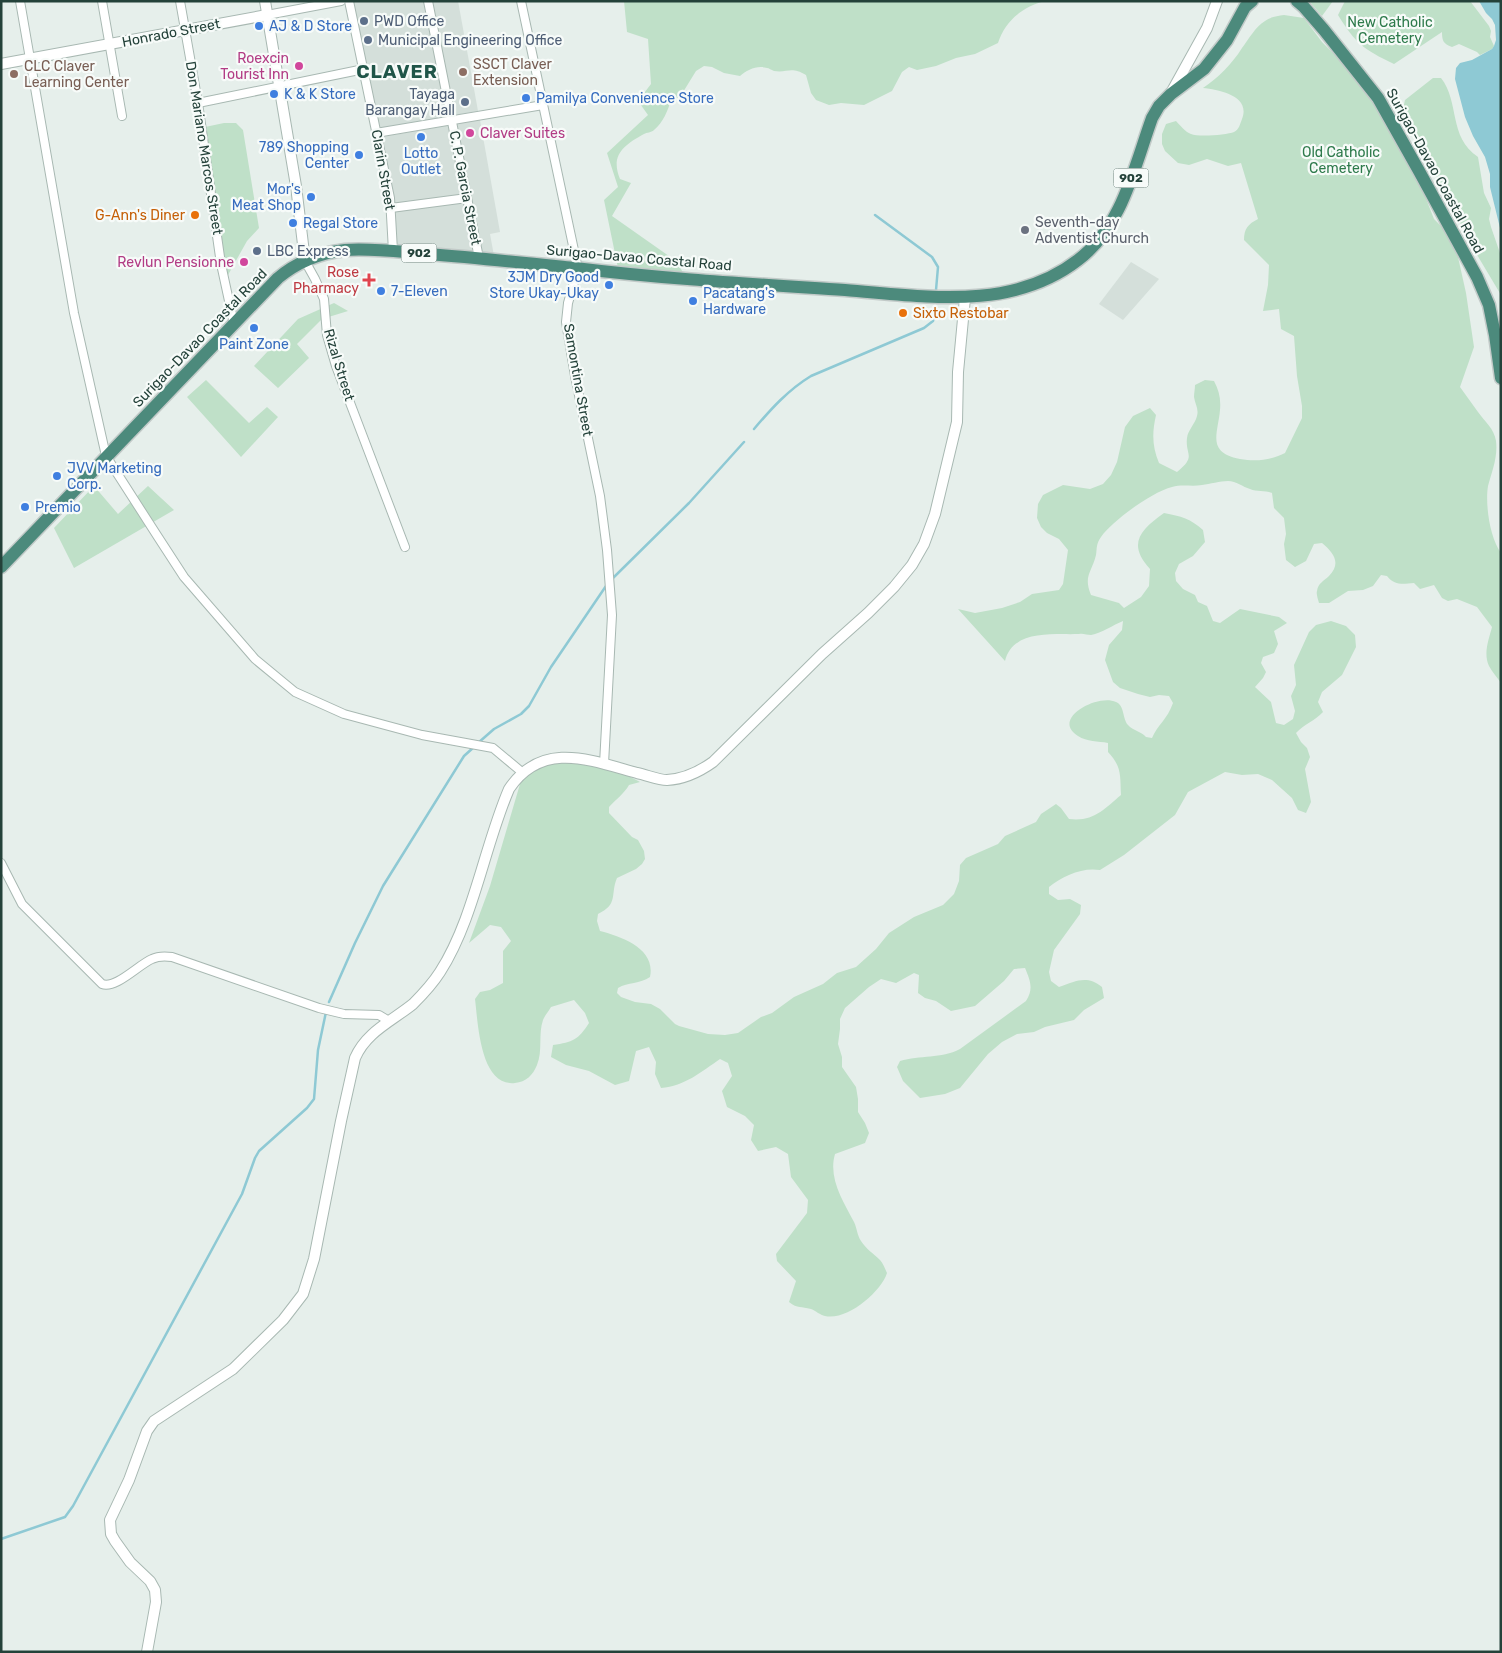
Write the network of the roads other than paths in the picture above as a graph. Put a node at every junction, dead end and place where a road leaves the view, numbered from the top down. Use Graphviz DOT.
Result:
graph roads {
  1 [pos="20,1"];
  2 [pos="102,1"];
  3 [pos="180,1"];
  4 [pos="265,1"];
  5 [pos="341,1"];
  6 [pos="349,1"];
  7 [pos="428,1"];
  8 [pos="521,1"];
  9 [pos="1217,1"];
  10 [pos="1252,1"];
  11 [pos="1297,1"];
  12 [pos="267,15"];
  13 [pos="185,30"];
  14 [pos="110,44"];
  15 [pos="30,59"];
  16 [pos="1,64"];
  17 [pos="364,69"];
  18 [pos="280,87"];
  19 [pos="1171,94"];
  20 [pos="198,103"];
  21 [pos="543,105"];
  22 [pos="122,116"];
  23 [pos="452,120"];
  24 [pos="376,134"];
  25 [pos="467,198"];
  26 [pos="391,208"];
  27 [pos="393,251"];
  28 [pos="479,258"];
  29 [pos="305,261"];
  30 [pos="578,269"];
  31 [pos="965,298"];
  32 [pos="234,324"];
  33 [pos="1501,378"];
  34 [pos="106,456"];
  35 [pos="405,547"];
  36 [pos="1,566"];
  37 [pos="604,764"];
  38 [pos="523,773"];
  39 [pos="1,862"];
  40 [pos="389,1021"];
  41 [pos="147,1652"];
  1 -- 15 [label="street"];
  2 -- 14 [label="street"];
  3 -- 13 [label="street, Don Mariano Marcos Street"];
  4 -- 12 [label="street, Rizal Street"];
  5 -- 12 [label="street, Honrado Street"];
  6 -- 17 [label="street, Clarin Street"];
  7 -- 23 [label="street, C. P. Garcia Street"];
  8 -- 21 [label="street, Samontina Street"];
  9 -- 19 [label="street"];
  10 -- 19 [label="highway, Surigao-Davao Coastal Road / 902"];
  11 -- 33 [label="highway, Surigao-Davao Coastal Road"];
  12 -- 13 [label="street, Honrado Street"];
  12 -- 18 [label="street, Rizal Street"];
  13 -- 14 [label="street, Honrado Street"];
  13 -- 20 [label="street, Don Mariano Marcos Street"];
  14 -- 15 [label="street, Honrado Street"];
  14 -- 22 [label="street"];
  15 -- 16 [label="street, Honrado Street"];
  15 -- 34 [label="street"];
  17 -- 18 [label="street"];
  17 -- 24 [label="street, Clarin Street"];
  18 -- 20 [label="street"];
  18 -- 29 [label="street, Rizal Street"];
  19 -- 31 [label="highway, Surigao-Davao Coastal Road / 902"];
  20 -- 32 [label="street, Don Mariano Marcos Street"];
  21 -- 23 [label="street"];
  21 -- 30 [label="street, Samontina Street"];
  23 -- 24 [label="street"];
  23 -- 25 [label="street, C. P. Garcia Street"];
  24 -- 26 [label="street, Clarin Street"];
  25 -- 26 [label="street"];
  25 -- 28 [label="street, C. P. Garcia Street"];
  26 -- 27 [label="street, Clarin Street"];
  27 -- 28 [label="highway, Surigao-Davao Coastal Road / 902"];
  27 -- 29 [label="highway, Surigao-Davao Coastal Road / 902"];
  28 -- 30 [label="highway, Surigao-Davao Coastal Road / 902"];
  29 -- 32 [label="highway, Surigao-Davao Coastal Road / 902"];
  29 -- 35 [label="street, Rizal Street"];
  30 -- 31 [label="highway, Surigao-Davao Coastal Road / 902"];
  30 -- 37 [label="street, Samontina Street"];
  31 -- 37 [label="street"];
  32 -- 34 [label="highway, Surigao-Davao Coastal Road / 902"];
  34 -- 36 [label="highway, Surigao-Davao Coastal Road / 902"];
  34 -- 38 [label="street"];
  37 -- 38 [label="street"];
  38 -- 40 [label="street"];
  39 -- 40 [label="street"];
  40 -- 41 [label="street"];
}
